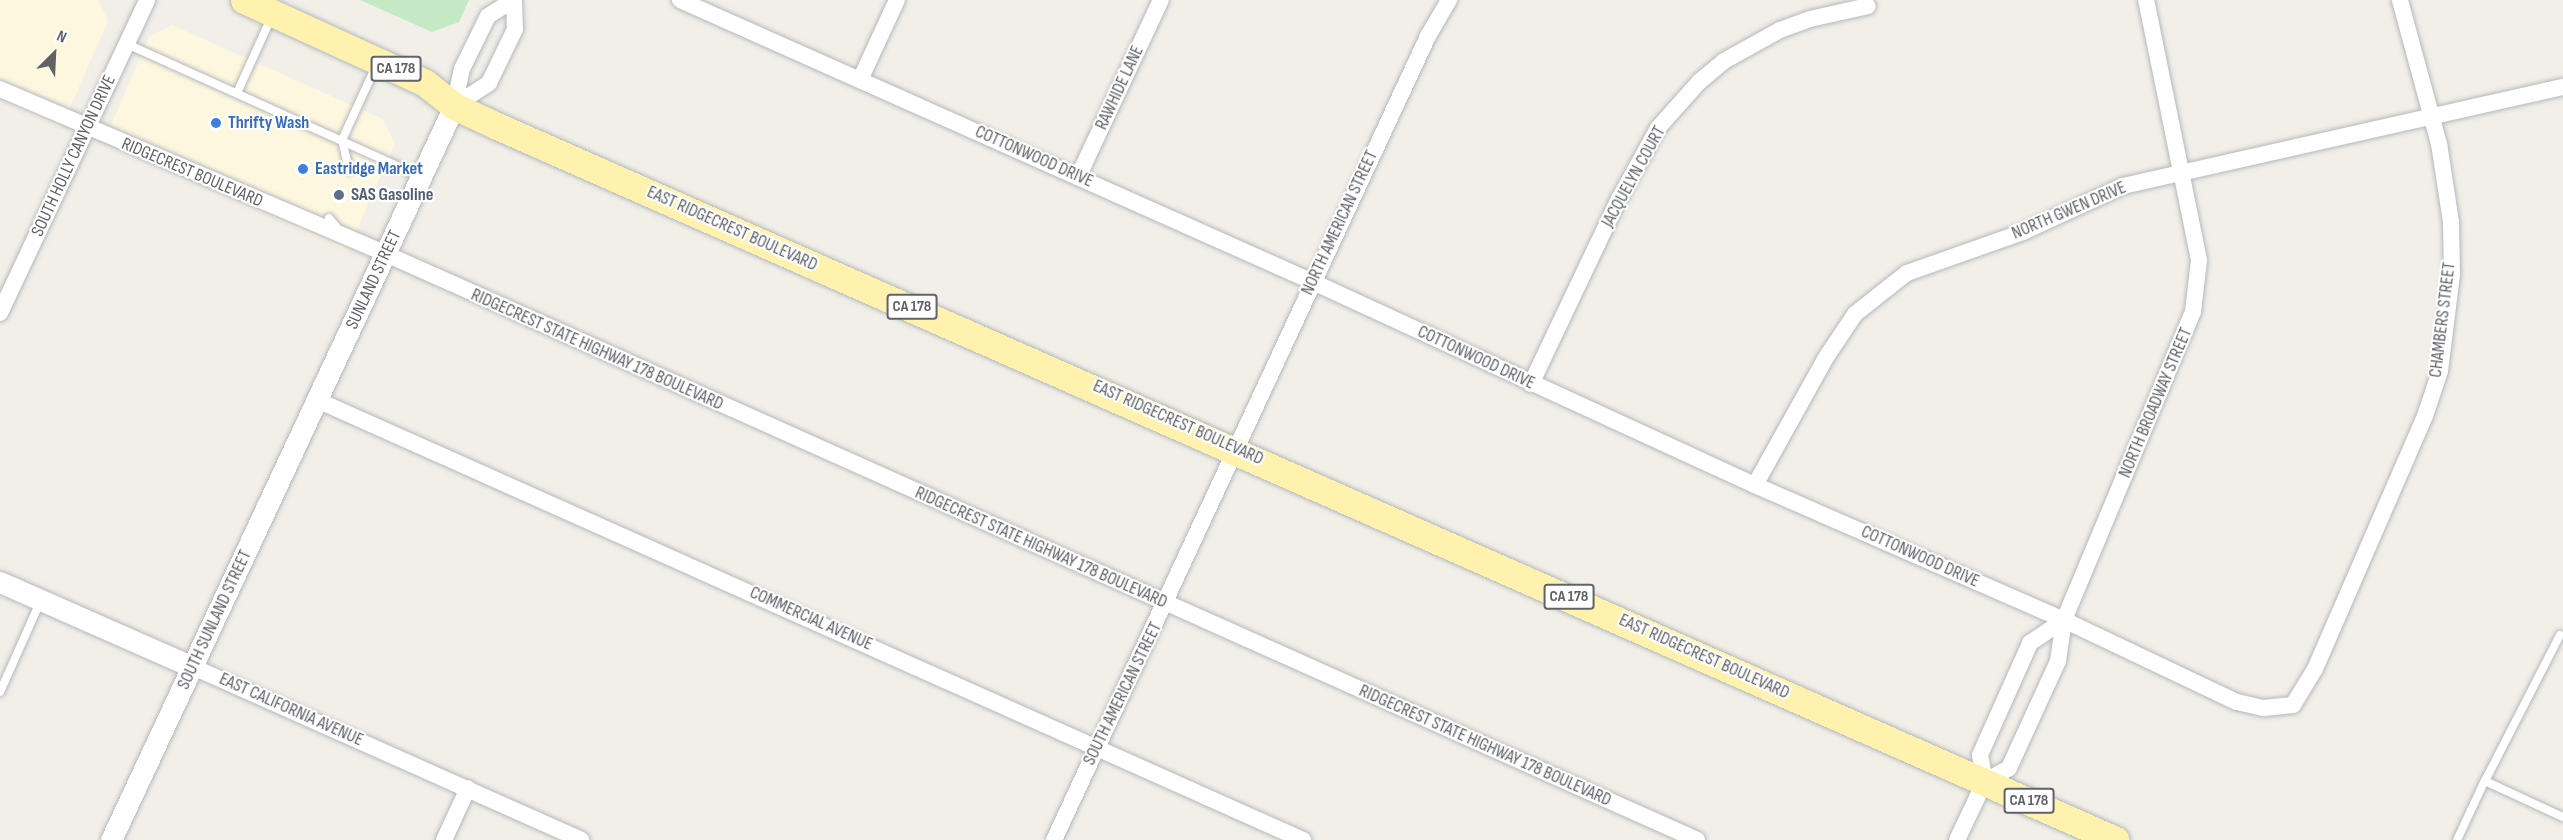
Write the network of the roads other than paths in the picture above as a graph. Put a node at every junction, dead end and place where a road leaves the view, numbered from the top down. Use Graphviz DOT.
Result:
graph roads {
  1 [pos="147,0"];
  2 [pos="244,0"];
  3 [pos="680,0"];
  4 [pos="897,0"];
  5 [pos="1161,0"];
  6 [pos="1449,0"];
  7 [pos="2146,0"];
  8 [pos="2400,0"];
  9 [pos="1868,6"];
  10 [pos="273,13"];
  11 [pos="127,44"];
  12 [pos="379,61"];
  13 [pos="860,80"];
  14 [pos="2563,87"];
  15 [pos="0,89"];
  16 [pos="237,93"];
  17 [pos="454,106"];
  18 [pos="2430,114"];
  19 [pos="86,128"];
  20 [pos="342,140"];
  21 [pos="425,169"];
  22 [pos="348,170"];
  23 [pos="2184,172"];
  24 [pos="1078,177"];
  25 [pos="328,218"];
  26 [pos="345,236"];
  27 [pos="386,254"];
  28 [pos="1313,282"];
  29 [pos="0,313"];
  30 [pos="1531,384"];
  31 [pos="317,400"];
  32 [pos="1236,449"];
  33 [pos="1755,485"];
  34 [pos="0,582"];
  35 [pos="41,600"];
  36 [pos="1166,604"];
  37 [pos="2064,620"];
  38 [pos="2560,635"];
  39 [pos="193,667"];
  40 [pos="0,692"];
  41 [pos="2275,707"];
  42 [pos="1097,746"];
  43 [pos="1985,781"];
  44 [pos="2485,781"];
  45 [pos="468,788"];
  46 [pos="2563,817"];
  47 [pos="111,840"];
  48 [pos="444,840"];
  49 [pos="581,840"];
  50 [pos="1054,840"];
  51 [pos="1303,840"];
  52 [pos="1697,840"];
  53 [pos="1958,840"];
  54 [pos="2116,840"];
  55 [pos="2457,840"];
  1 -- 11 [label="street, SOUTH HOLLY CANYON DRIVE"];
  2 -- 10 [label="main road, EAST RIDGECREST BOULEVARD / CA 178"];
  3 -- 13 [label="street, COTTONWOOD DRIVE"];
  4 -- 13 [label="street"];
  5 -- 24 [label="street, RAWHIDE LANE"];
  6 -- 28 [label="street, NORTH AMERICAN STREET"];
  7 -- 23 [label="street, NORTH BROADWAY STREET"];
  8 -- 18 [label="street, CHAMBERS STREET"];
  9 -- 30 [label="street, JACQUELYN COURT"];
  10 -- 12 [label="main road, EAST RIDGECREST BOULEVARD / CA 178"];
  10 -- 16 [label="lane"];
  11 -- 16 [label="lane"];
  11 -- 19 [label="street, SOUTH HOLLY CANYON DRIVE"];
  12 -- 17 [label="main road, EAST RIDGECREST BOULEVARD / CA 178"];
  12 -- 20 [label="lane"];
  13 -- 24 [label="street, COTTONWOOD DRIVE"];
  14 -- 18 [label="street, NORTH GWEN DRIVE"];
  15 -- 19 [label="street, RIDGECREST BOULEVARD"];
  16 -- 20 [label="lane"];
  17 -- 17 [label="street"];
  17 -- 21 [label="street, SUNLAND STREET"];
  17 -- 32 [label="main road, EAST RIDGECREST BOULEVARD / CA 178"];
  18 -- 23 [label="street, NORTH GWEN DRIVE"];
  18 -- 41 [label="street, CHAMBERS STREET"];
  19 -- 26 [label="street, RIDGECREST BOULEVARD"];
  19 -- 29 [label="street, SOUTH HOLLY CANYON DRIVE"];
  20 -- 21 [label="lane"];
  20 -- 22 [label="lane"];
  21 -- 27 [label="street, SUNLAND STREET"];
  23 -- 33 [label="street, NORTH GWEN DRIVE"];
  23 -- 37 [label="street, NORTH BROADWAY STREET"];
  24 -- 28 [label="street, COTTONWOOD DRIVE"];
  25 -- 26 [label="lane"];
  26 -- 27 [label="street, RIDGECREST BOULEVARD"];
  27 -- 31 [label="street, SUNLAND STREET"];
  27 -- 36 [label="street, RIDGECREST STATE HIGHWAY 178 BOULEVARD"];
  28 -- 30 [label="street, COTTONWOOD DRIVE"];
  28 -- 32 [label="street, NORTH AMERICAN STREET"];
  30 -- 33 [label="street, COTTONWOOD DRIVE"];
  31 -- 39 [label="street, SOUTH SUNLAND STREET"];
  31 -- 42 [label="street, COMMERCIAL AVENUE"];
  32 -- 36 [label="street, SOUTH AMERICAN STREET"];
  32 -- 43 [label="main road, EAST RIDGECREST BOULEVARD / CA 178"];
  33 -- 37 [label="street, COTTONWOOD DRIVE"];
  34 -- 35 [label="street, EAST CALIFORNIA AVENUE"];
  35 -- 39 [label="street, EAST CALIFORNIA AVENUE"];
  35 -- 40 [label="lane"];
  36 -- 42 [label="street, SOUTH AMERICAN STREET"];
  36 -- 52 [label="street, RIDGECREST STATE HIGHWAY 178 BOULEVARD"];
  37 -- 41 [label="street, COTTONWOOD DRIVE"];
  37 -- 43 [label="street, NORTH BROADWAY STREET"];
  37 -- 43 [label="street"];
  38 -- 44 [label="lane"];
  39 -- 45 [label="street, EAST CALIFORNIA AVENUE"];
  39 -- 47 [label="street, SOUTH SUNLAND STREET"];
  42 -- 50 [label="street, SOUTH AMERICAN STREET"];
  42 -- 51 [label="street, COMMERCIAL AVENUE"];
  43 -- 53 [label="street"];
  43 -- 54 [label="main road, EAST RIDGECREST BOULEVARD / CA 178"];
  44 -- 46 [label="lane"];
  44 -- 55 [label="lane"];
  45 -- 48 [label="street"];
  45 -- 49 [label="street, EAST CALIFORNIA AVENUE"];
}
